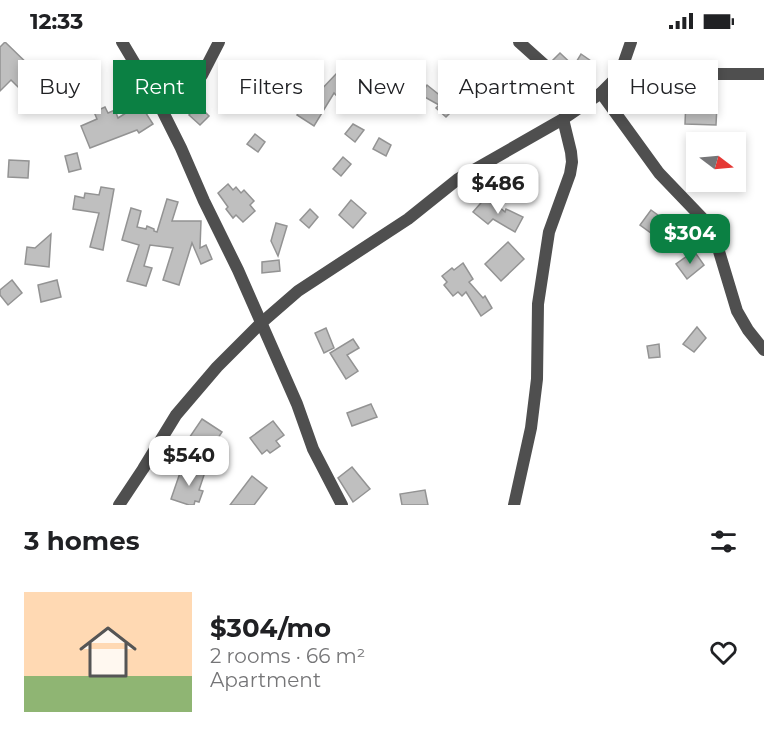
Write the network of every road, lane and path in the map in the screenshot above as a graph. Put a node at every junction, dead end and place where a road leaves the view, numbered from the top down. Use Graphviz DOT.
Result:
graph roads {
  1 [pos="122,42"];
  2 [pos="219,42"];
  3 [pos="519,42"];
  4 [pos="631,42"];
  5 [pos="133,60"];
  6 [pos="539,60"];
  7 [pos="625,60"];
  8 [pos="206,67"];
  9 [pos="718,74"];
  10 [pos="764,74"];
  11 [pos="608,86"];
  12 [pos="601,93"];
  13 [pos="596,97"];
  14 [pos="164,114"];
  15 [pos="570,114"];
  16 [pos="563,119"];
  17 [pos="260,324"];
  18 [pos="764,350"];
  19 [pos="118,505"];
  20 [pos="342,505"];
  21 [pos="514,505"];
  1 -- 5 [label="street"];
  2 -- 8 [label="street"];
  3 -- 6 [label="street"];
  4 -- 7 [label="street"];
  9 -- 10 [label="street"];
  11 -- 12 [label="street"];
  12 -- 13 [label="street"];
  12 -- 18 [label="street"];
  14 -- 17 [label="street"];
  15 -- 16 [label="street"];
  16 -- 17 [label="street"];
  16 -- 21 [label="street"];
  17 -- 19 [label="street"];
  17 -- 20 [label="street"];
}
